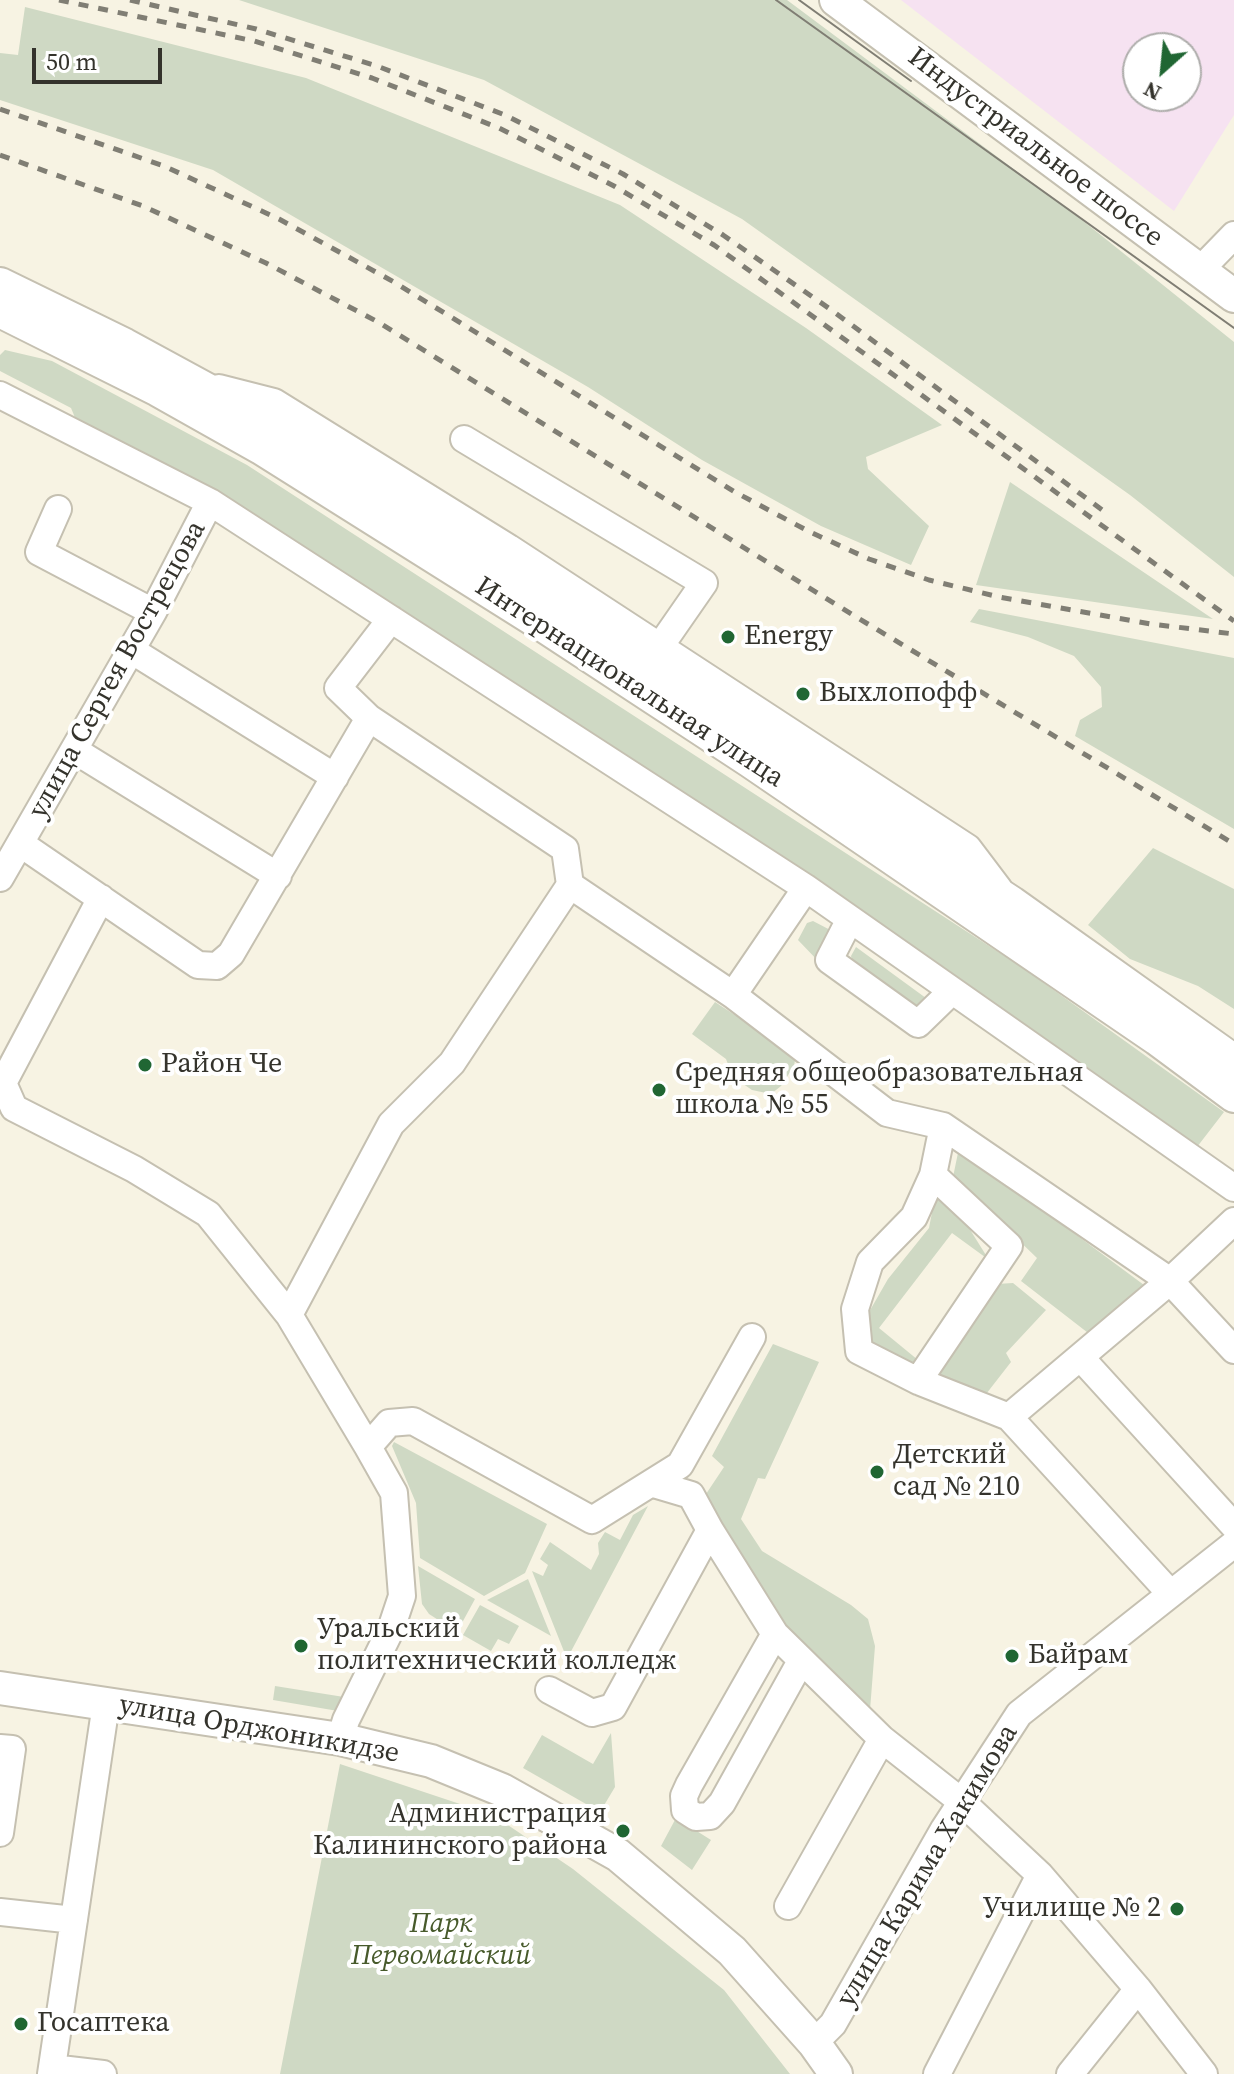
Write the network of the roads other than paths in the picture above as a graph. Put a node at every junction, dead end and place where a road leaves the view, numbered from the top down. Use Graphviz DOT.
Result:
graph roads {
  1 [pos="836,0"];
  2 [pos="1232,235"];
  3 [pos="1199,271"];
  4 [pos="0,284"];
  5 [pos="1234,296"];
  6 [pos="0,311"];
  7 [pos="192,382"];
  8 [pos="0,395"];
  9 [pos="268,437"];
  10 [pos="464,439"];
  11 [pos="210,502"];
  12 [pos="58,509"];
  13 [pos="153,612"];
  14 [pos="391,619"];
  15 [pos="661,645"];
  16 [pos="131,650"];
  17 [pos="369,718"];
  18 [pos="74,750"];
  19 [pos="335,777"];
  20 [pos="21,844"];
  21 [pos="278,876"];
  22 [pos="0,878"];
  23 [pos="570,885"];
  24 [pos="806,888"];
  25 [pos="101,898"];
  26 [pos="1009,901"];
  27 [pos="850,919"];
  28 [pos="952,991"];
  29 [pos="733,995"];
  30 [pos="1234,1061"];
  31 [pos="1234,1096"];
  32 [pos="943,1126"];
  33 [pos="933,1175"];
  34 [pos="1234,1188"];
  35 [pos="1234,1221"];
  36 [pos="1170,1281"];
  37 [pos="289,1315"];
  38 [pos="752,1337"];
  39 [pos="1234,1350"];
  40 [pos="1081,1358"];
  41 [pos="918,1381"];
  42 [pos="1009,1417"];
  43 [pos="368,1447"];
  44 [pos="654,1484"];
  45 [pos="1234,1526"];
  46 [pos="710,1530"];
  47 [pos="1234,1544"];
  48 [pos="1170,1593"];
  49 [pos="775,1634"];
  50 [pos="801,1661"];
  51 [pos="0,1688"];
  52 [pos="549,1690"];
  53 [pos="106,1704"];
  54 [pos="340,1739"];
  55 [pos="882,1739"];
  56 [pos="0,1748"];
  57 [pos="962,1802"];
  58 [pos="0,1833"];
  59 [pos="1040,1875"];
  60 [pos="788,1906"];
  61 [pos="0,1912"];
  62 [pos="74,1920"];
  63 [pos="1138,1989"];
  64 [pos="814,2043"];
  65 [pos="51,2071"];
  66 [pos="103,2074"];
  67 [pos="836,2074"];
  68 [pos="937,2074"];
  69 [pos="1070,2074"];
  70 [pos="1204,2074"];
  1 -- 3 [label="main road, Индустриальное шоссе"];
  2 -- 3 [label="street"];
  3 -- 5 [label="main road, Индустриальное шоссе"];
  4 -- 7 [label="main road, Интернациональная улица"];
  6 -- 9 [label="main road, Интернациональная улица"];
  7 -- 9 [label="main road, Интернациональная улица"];
  7 -- 15 [label="street"];
  8 -- 11 [label="street"];
  9 -- 26 [label="main road, Интернациональная улица"];
  9 -- 31 [label="main road, Интернациональная улица"];
  10 -- 15 [label="street"];
  11 -- 13 [label="street, улица Сергея Вострецова"];
  11 -- 14 [label="street"];
  12 -- 13 [label="street"];
  13 -- 16 [label="street, улица Сергея Вострецова"];
  14 -- 17 [label="street"];
  14 -- 24 [label="street"];
  15 -- 26 [label="street"];
  16 -- 18 [label="street, улица Сергея Вострецова"];
  16 -- 19 [label="street"];
  17 -- 19 [label="street"];
  17 -- 23 [label="street"];
  18 -- 20 [label="street, улица Сергея Вострецова"];
  18 -- 21 [label="street"];
  19 -- 21 [label="street"];
  20 -- 22 [label="street, улица Сергея Вострецова"];
  20 -- 25 [label="street"];
  21 -- 25 [label="street"];
  23 -- 29 [label="street"];
  23 -- 37 [label="street"];
  24 -- 27 [label="street"];
  24 -- 29 [label="street"];
  25 -- 37 [label="street"];
  26 -- 30 [label="main road, Интернациональная улица"];
  27 -- 28 [label="street"];
  27 -- 28 [label="street"];
  28 -- 34 [label="street"];
  29 -- 32 [label="street"];
  32 -- 33 [label="street"];
  32 -- 36 [label="street"];
  33 -- 41 [label="street"];
  33 -- 41 [label="street"];
  35 -- 36 [label="street"];
  36 -- 39 [label="street"];
  36 -- 40 [label="street"];
  37 -- 43 [label="street"];
  38 -- 44 [label="street"];
  40 -- 42 [label="street"];
  40 -- 45 [label="street"];
  41 -- 42 [label="street"];
  42 -- 48 [label="street"];
  43 -- 44 [label="street"];
  43 -- 54 [label="street"];
  44 -- 46 [label="street"];
  46 -- 49 [label="street"];
  46 -- 52 [label="street"];
  47 -- 48 [label="street, улица Карима Хакимова"];
  48 -- 57 [label="street, улица Карима Хакимова"];
  49 -- 50 [label="street"];
  49 -- 50 [label="street"];
  50 -- 55 [label="street"];
  51 -- 53 [label="main road, улица Орджоникидзе"];
  53 -- 54 [label="main road, улица Орджоникидзе"];
  53 -- 62 [label="street"];
  54 -- 64 [label="main road, улица Орджоникидзе"];
  55 -- 57 [label="street"];
  55 -- 60 [label="street"];
  56 -- 58 [label="street"];
  57 -- 59 [label="street"];
  57 -- 64 [label="street, улица Карима Хакимова"];
  59 -- 63 [label="street"];
  59 -- 68 [label="street"];
  61 -- 62 [label="street"];
  62 -- 65 [label="street"];
  63 -- 69 [label="street"];
  63 -- 70 [label="street"];
  64 -- 67 [label="main road, улица Орджоникидзе"];
  65 -- 66 [label="street"];
}
